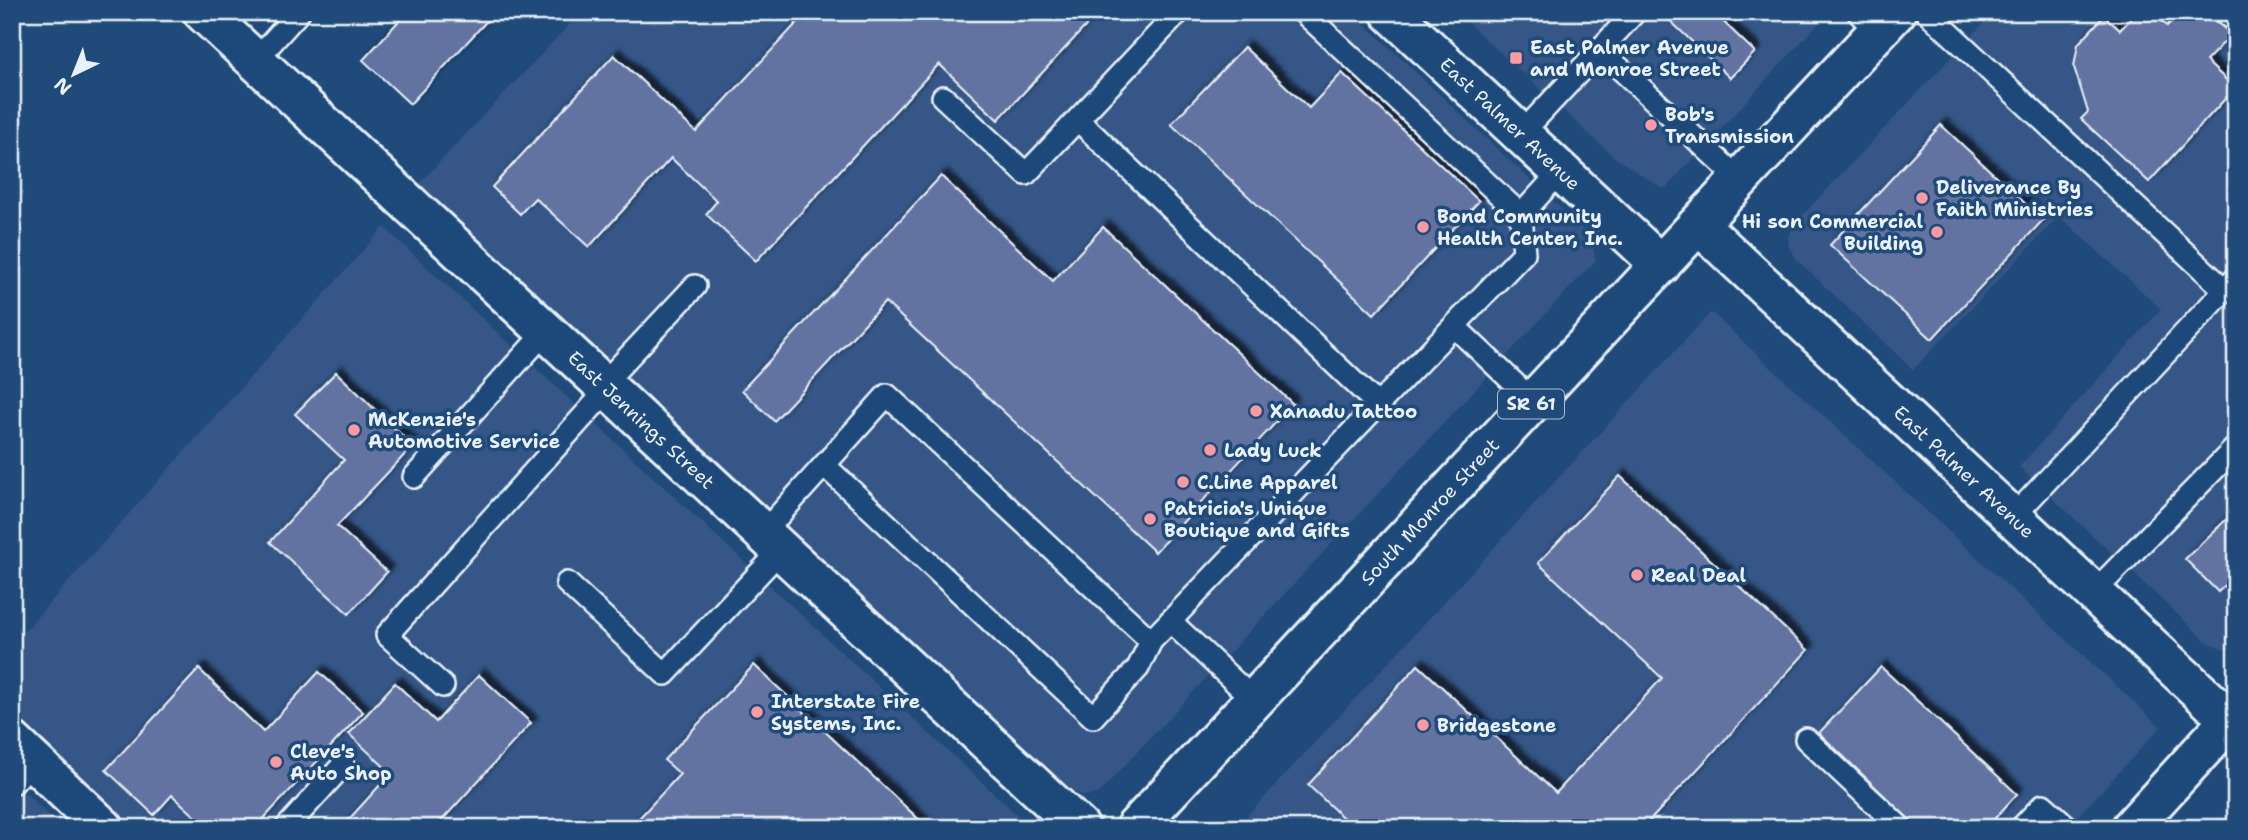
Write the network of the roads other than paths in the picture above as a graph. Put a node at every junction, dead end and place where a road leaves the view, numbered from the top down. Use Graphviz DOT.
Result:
graph roads {
  1 [pos="203,12"];
  2 [pos="299,12"];
  3 [pos="1179,12"];
  4 [pos="1303,12"];
  5 [pos="1390,12"];
  6 [pos="1635,12"];
  7 [pos="1927,12"];
  8 [pos="2225,12"];
  9 [pos="1878,19"];
  10 [pos="2236,22"];
  11 [pos="1600,50"];
  12 [pos="255,61"];
  13 [pos="943,97"];
  14 [pos="1078,120"];
  15 [pos="1521,134"];
  16 [pos="1560,172"];
  17 [pos="1740,180"];
  18 [pos="1521,215"];
  19 [pos="1699,225"];
  20 [pos="1661,265"];
  21 [pos="2230,284"];
  22 [pos="695,286"];
  23 [pos="1454,326"];
  24 [pos="546,331"];
  25 [pos="606,387"];
  26 [pos="1534,402"];
  27 [pos="1378,405"];
  28 [pos="2236,447"];
  29 [pos="824,465"];
  30 [pos="414,477"];
  31 [pos="2013,517"];
  32 [pos="772,542"];
  33 [pos="567,583"];
  34 [pos="2094,593"];
  35 [pos="1170,621"];
  36 [pos="1151,641"];
  37 [pos="443,686"];
  38 [pos="1254,700"];
  39 [pos="2233,716"];
  40 [pos="1806,739"];
  41 [pos="19,762"];
  42 [pos="343,765"];
  43 [pos="104,828"];
  44 [pos="286,828"];
  45 [pos="1080,828"];
  46 [pos="1135,828"];
  47 [pos="1900,828"];
  48 [pos="2021,828"];
  49 [pos="2069,828"];
  50 [pos="2131,828"];
  1 -- 12 [label="street, East Jennings Street"];
  2 -- 12 [label="lane"];
  3 -- 14 [label="lane"];
  4 -- 18 [label="lane"];
  5 -- 15 [label="street, East Palmer Avenue"];
  6 -- 11 [label="lane"];
  7 -- 21 [label="lane"];
  8 -- 10 [label="lane"];
  9 -- 17 [label="street, South Monroe Street / SR 61"];
  11 -- 15 [label="lane"];
  11 -- 17 [label="lane"];
  12 -- 24 [label="street, East Jennings Street"];
  13 -- 14 [label="lane"];
  14 -- 27 [label="lane"];
  15 -- 16 [label="street, East Palmer Avenue"];
  16 -- 18 [label="lane"];
  16 -- 20 [label="street, East Palmer Avenue"];
  17 -- 19 [label="street, South Monroe Street / SR 61"];
  18 -- 23 [label="lane"];
  19 -- 20 [label="street, South Monroe Street / SR 61"];
  19 -- 31 [label="street, East Palmer Avenue"];
  20 -- 26 [label="street, South Monroe Street / SR 61"];
  21 -- 31 [label="lane"];
  22 -- 25 [label="lane"];
  23 -- 26 [label="lane"];
  23 -- 27 [label="lane"];
  24 -- 25 [label="street, East Jennings Street"];
  24 -- 30 [label="lane"];
  25 -- 32 [label="street, East Jennings Street"];
  25 -- 37 [label="lane"];
  26 -- 38 [label="street, South Monroe Street / SR 61"];
  27 -- 35 [label="lane"];
  28 -- 34 [label="lane"];
  29 -- 32 [label="lane"];
  29 -- 36 [label="lane"];
  29 -- 36 [label="lane"];
  31 -- 34 [label="street, East Palmer Avenue"];
  32 -- 33 [label="lane"];
  32 -- 45 [label="street, East Jennings Street"];
  34 -- 39 [label="street, East Palmer Avenue"];
  35 -- 36 [label="lane"];
  35 -- 38 [label="lane"];
  38 -- 46 [label="street, South Monroe Street / SR 61"];
  39 -- 50 [label="street"];
  40 -- 47 [label="lane"];
  41 -- 43 [label="street"];
  42 -- 44 [label="lane"];
  48 -- 49 [label="lane"];
}
